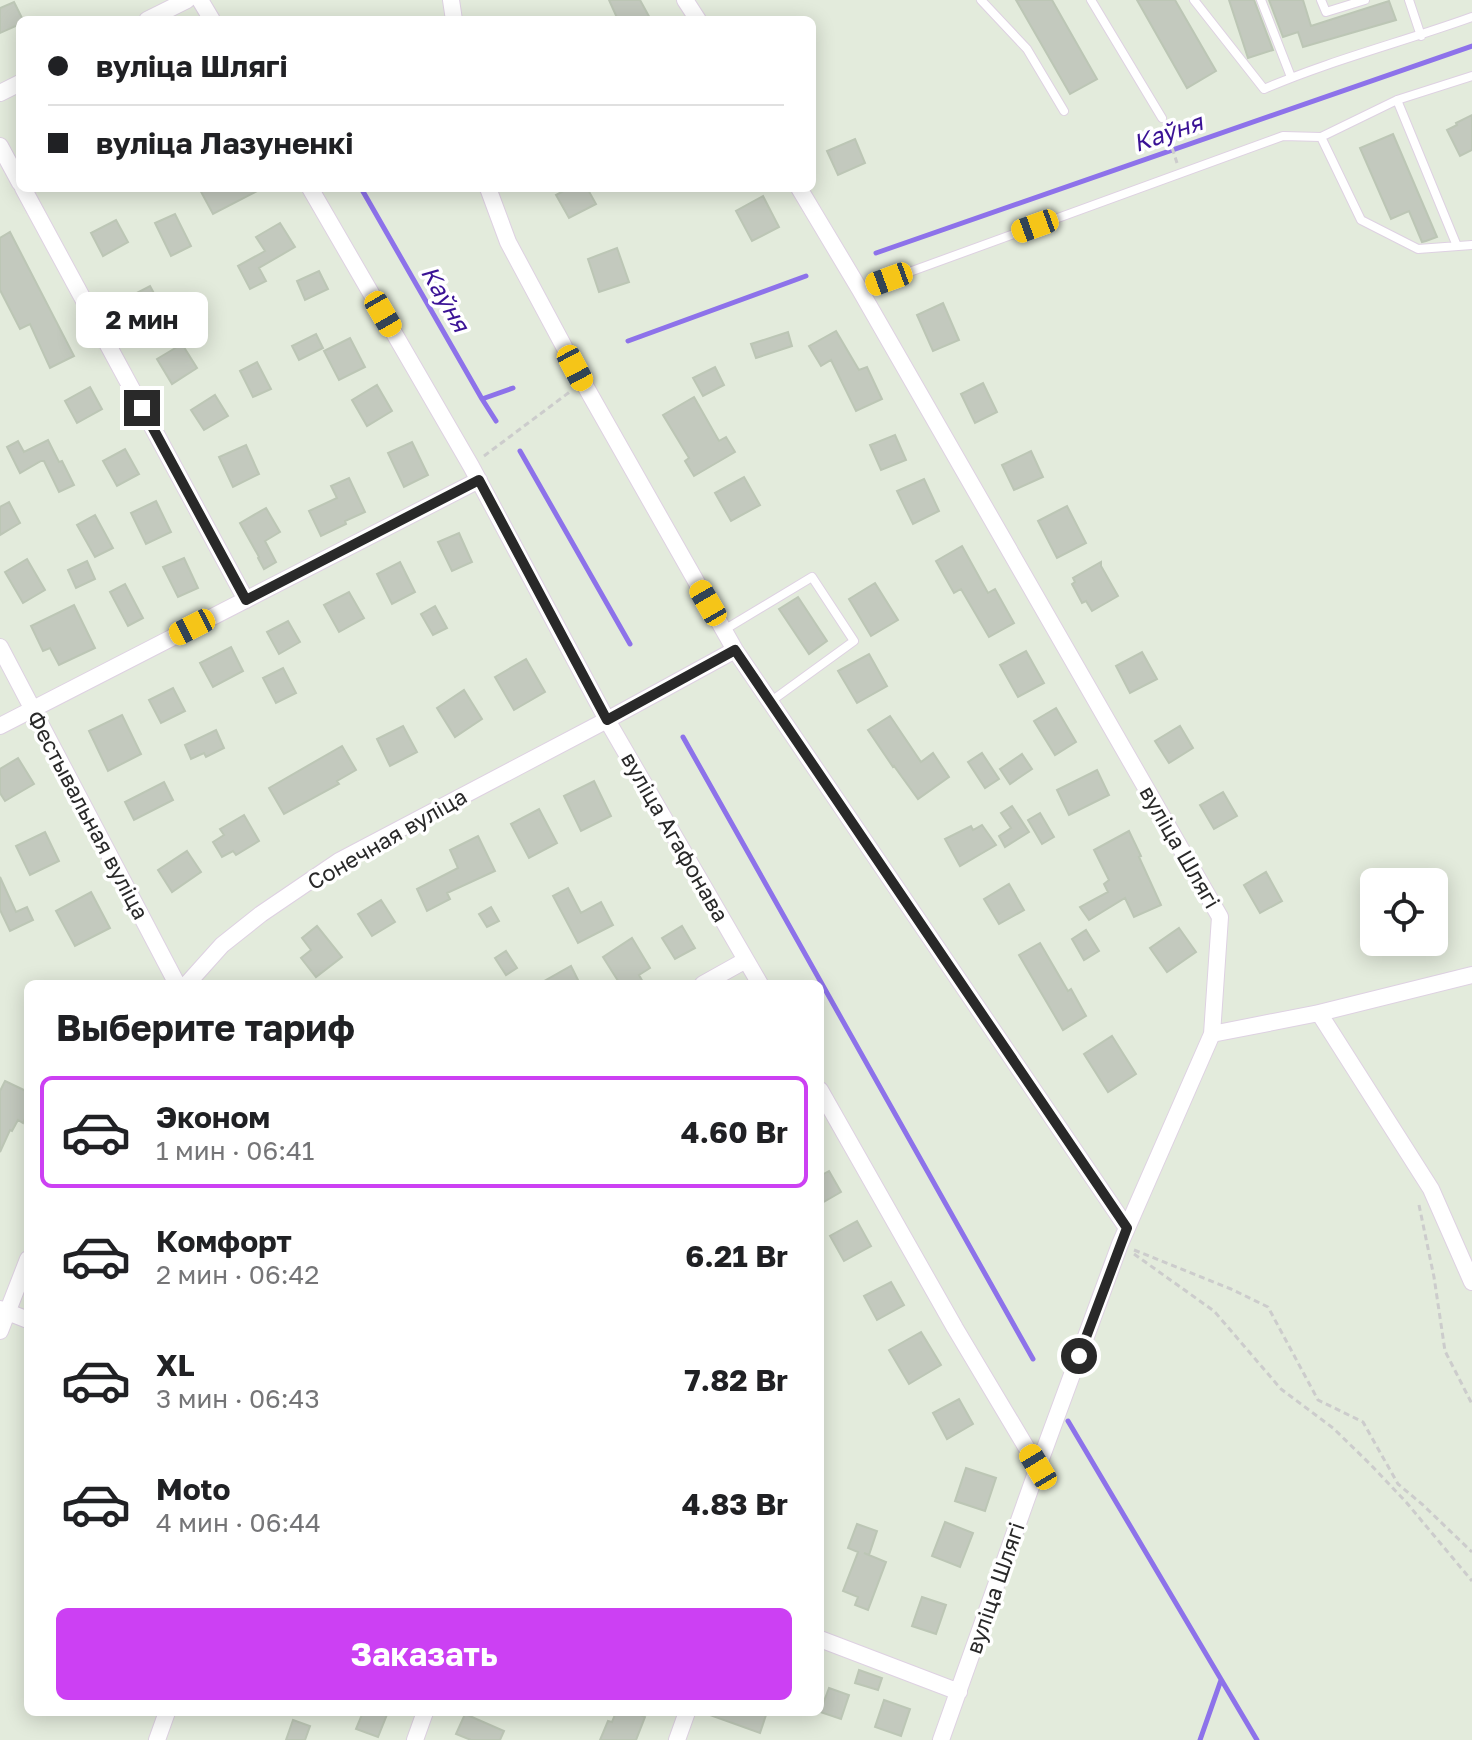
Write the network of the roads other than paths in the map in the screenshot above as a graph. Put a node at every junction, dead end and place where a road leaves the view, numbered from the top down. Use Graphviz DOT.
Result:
graph roads {
  1 [pos="187,0"];
  2 [pos="981,0"];
  3 [pos="1091,0"];
  4 [pos="1194,0"];
  5 [pos="1261,0"];
  6 [pos="1321,0"];
  7 [pos="1365,0"];
  8 [pos="1409,0"];
  9 [pos="155,16"];
  10 [pos="1472,17"];
  11 [pos="1421,36"];
  12 [pos="1472,76"];
  13 [pos="1291,77"];
  14 [pos="1397,100"];
  15 [pos="1064,111"];
  16 [pos="1162,118"];
  17 [pos="1321,137"];
  18 [pos="0,146"];
  19 [pos="16,176"];
  20 [pos="25,192"];
  21 [pos="312,192"];
  22 [pos="489,192"];
  23 [pos="801,192"];
  24 [pos="1472,245"];
  25 [pos="1457,246"];
  26 [pos="860,290"];
  27 [pos="475,473"];
  28 [pos="246,600"];
  29 [pos="724,630"];
  30 [pos="0,647"];
  31 [pos="735,650"];
  32 [pos="770,702"];
  33 [pos="33,709"];
  34 [pos="607,720"];
  35 [pos="0,726"];
  36 [pos="746,960"];
  37 [pos="1472,975"];
  38 [pos="175,980"];
  39 [pos="191,980"];
  40 [pos="710,980"];
  41 [pos="758,980"];
  42 [pos="1319,1013"];
  43 [pos="1212,1034"];
  44 [pos="824,1097"];
  45 [pos="1127,1228"];
  46 [pos="24,1268"];
  47 [pos="1472,1282"];
  48 [pos="4,1310"];
  49 [pos="24,1318"];
  50 [pos="0,1331"];
  51 [pos="1038,1467"];
  52 [pos="824,1641"];
  53 [pos="959,1692"];
  54 [pos="166,1716"];
  55 [pos="424,1716"];
  56 [pos="686,1716"];
  57 [pos="157,1740"];
  58 [pos="415,1740"];
  59 [pos="677,1740"];
  60 [pos="941,1740"];
  1 -- 9 [label="street"];
  2 -- 15 [label="lane"];
  3 -- 16 [label="lane"];
  4 -- 13 [label="lane"];
  5 -- 13 [label="lane"];
  6 -- 7 [label="lane"];
  8 -- 11 [label="lane"];
  10 -- 11 [label="lane"];
  11 -- 13 [label="lane"];
  12 -- 14 [label="lane"];
  14 -- 17 [label="lane"];
  14 -- 25 [label="lane"];
  17 -- 25 [label="lane"];
  17 -- 26 [label="lane"];
  18 -- 19 [label="street"];
  20 -- 28 [label="street"];
  21 -- 27 [label="street, вуліца Агафонава"];
  22 -- 29 [label="street"];
  23 -- 26 [label="street, вуліца Шлягі"];
  24 -- 25 [label="lane"];
  26 -- 43 [label="street, вуліца Шлягі"];
  27 -- 28 [label="street"];
  27 -- 34 [label="street, вуліца Агафонава"];
  28 -- 33 [label="street"];
  29 -- 31 [label="street"];
  29 -- 32 [label="lane"];
  30 -- 33 [label="street, Фестывальная вуліца"];
  31 -- 32 [label="street"];
  31 -- 34 [label="street, Сонечная вуліца"];
  32 -- 45 [label="street"];
  33 -- 35 [label="street"];
  33 -- 38 [label="street, Фестывальная вуліца"];
  34 -- 36 [label="street, вуліца Агафонава"];
  34 -- 39 [label="street, Сонечная вуліца"];
  36 -- 40 [label="street"];
  36 -- 41 [label="street, вуліца Агафонава"];
  37 -- 42 [label="street"];
  42 -- 43 [label="street"];
  42 -- 47 [label="street"];
  43 -- 45 [label="street, вуліца Шлягі"];
  44 -- 51 [label="street"];
  45 -- 51 [label="street, вуліца Шлягі"];
  46 -- 48 [label="street"];
  48 -- 49 [label="street"];
  48 -- 50 [label="street"];
  51 -- 53 [label="street, вуліца Шлягі"];
  52 -- 53 [label="street"];
  53 -- 60 [label="street, вуліца Шлягі"];
  54 -- 57 [label="street"];
  55 -- 58 [label="street"];
  56 -- 59 [label="street"];
}
